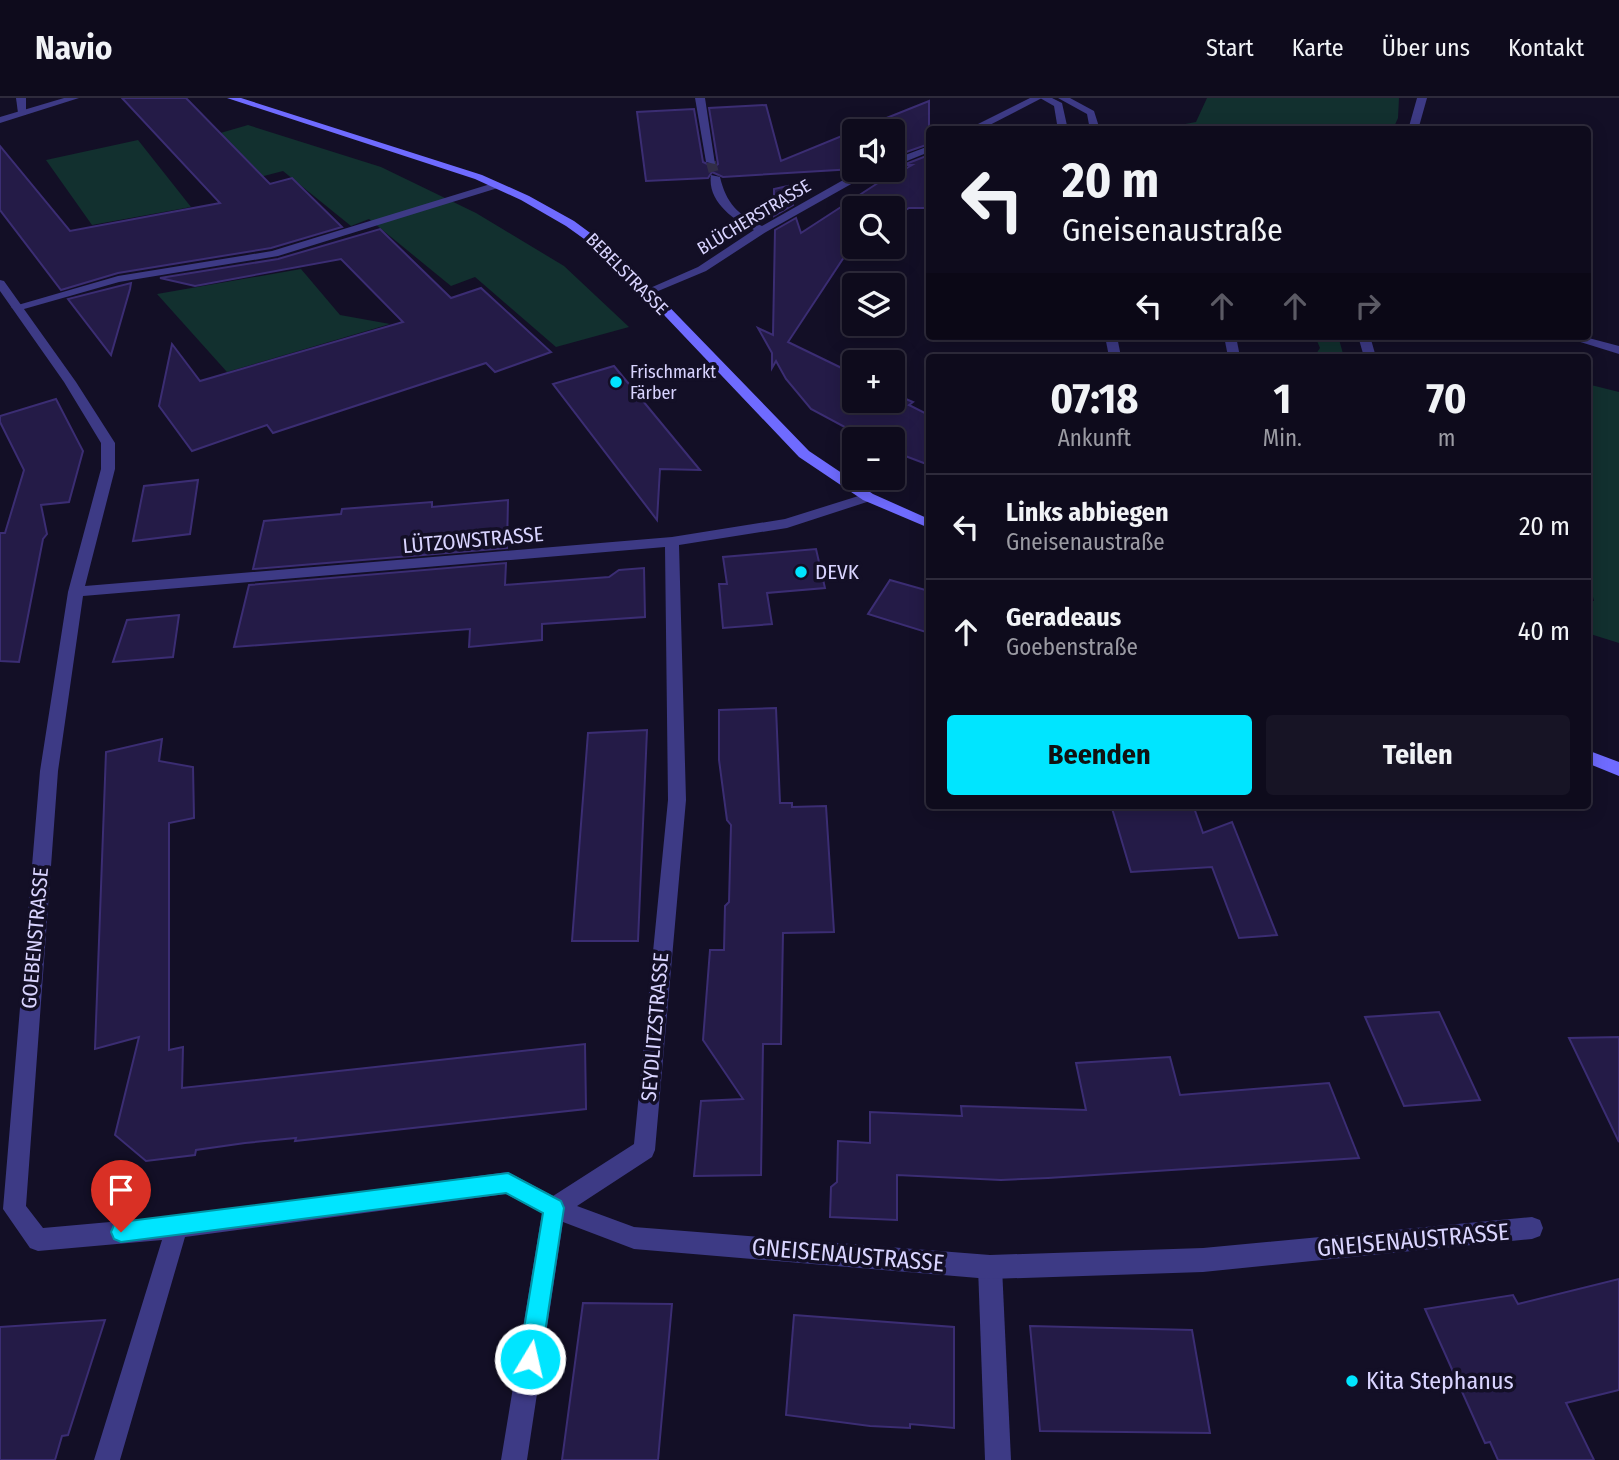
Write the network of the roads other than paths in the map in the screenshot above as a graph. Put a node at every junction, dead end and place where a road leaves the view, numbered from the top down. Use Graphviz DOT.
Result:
graph roads {
  1 [pos="21,98"];
  2 [pos="74,98"];
  3 [pos="232,98"];
  4 [pos="700,98"];
  5 [pos="1037,98"];
  6 [pos="1045,98"];
  7 [pos="1063,98"];
  8 [pos="1422,98"];
  9 [pos="23,113"];
  10 [pos="0,120"];
  11 [pos="979,126"];
  12 [pos="1062,126"];
  13 [pos="1094,126"];
  14 [pos="1414,126"];
  15 [pos="926,150"];
  16 [pos="905,159"];
  17 [pos="711,162"];
  18 [pos="715,177"];
  19 [pos="847,182"];
  20 [pos="497,185"];
  21 [pos="762,230"];
  22 [pos="0,283"];
  23 [pos="647,292"];
  24 [pos="17,307"];
  25 [pos="1582,340"];
  26 [pos="1619,350"];
  27 [pos="868,496"];
  28 [pos="926,523"];
  29 [pos="672,542"];
  30 [pos="76,592"];
  31 [pos="1591,758"];
  32 [pos="1619,769"];
  33 [pos="554,1208"];
  34 [pos="177,1227"];
  35 [pos="1532,1228"];
  36 [pos="990,1267"];
  37 [pos="107,1460"];
  38 [pos="514,1460"];
  39 [pos="998,1460"];
  1 -- 9 [label="street"];
  2 -- 9 [label="street"];
  3 -- 20 [label="main road, BEBELSTRASSE"];
  4 -- 17 [label="street"];
  5 -- 11 [label="street"];
  6 -- 12 [label="street"];
  7 -- 13 [label="street"];
  8 -- 14 [label="street"];
  9 -- 10 [label="street"];
  15 -- 16 [label="street"];
  18 -- 21 [label="street"];
  19 -- 21 [label="street, BLÜCHERSTRASSE"];
  20 -- 23 [label="main road, BEBELSTRASSE"];
  20 -- 24 [label="street"];
  21 -- 23 [label="street, BLÜCHERSTRASSE"];
  22 -- 24 [label="street, GOEBENSTRASSE"];
  23 -- 27 [label="main road, BEBELSTRASSE"];
  24 -- 30 [label="street, GOEBENSTRASSE"];
  25 -- 26 [label="street"];
  27 -- 28 [label="main road, BEBELSTRASSE"];
  27 -- 29 [label="street, LÜTZOWSTRASSE"];
  29 -- 30 [label="street, LÜTZOWSTRASSE"];
  29 -- 33 [label="street, SEYDLITZSTRASSE"];
  30 -- 34 [label="street, GOEBENSTRASSE"];
  31 -- 32 [label="main road"];
  33 -- 34 [label="street, GNEISENAUSTRASSE"];
  33 -- 36 [label="street, GNEISENAUSTRASSE"];
  33 -- 38 [label="street"];
  34 -- 37 [label="street"];
  35 -- 36 [label="street, GNEISENAUSTRASSE"];
  36 -- 39 [label="street"];
}
